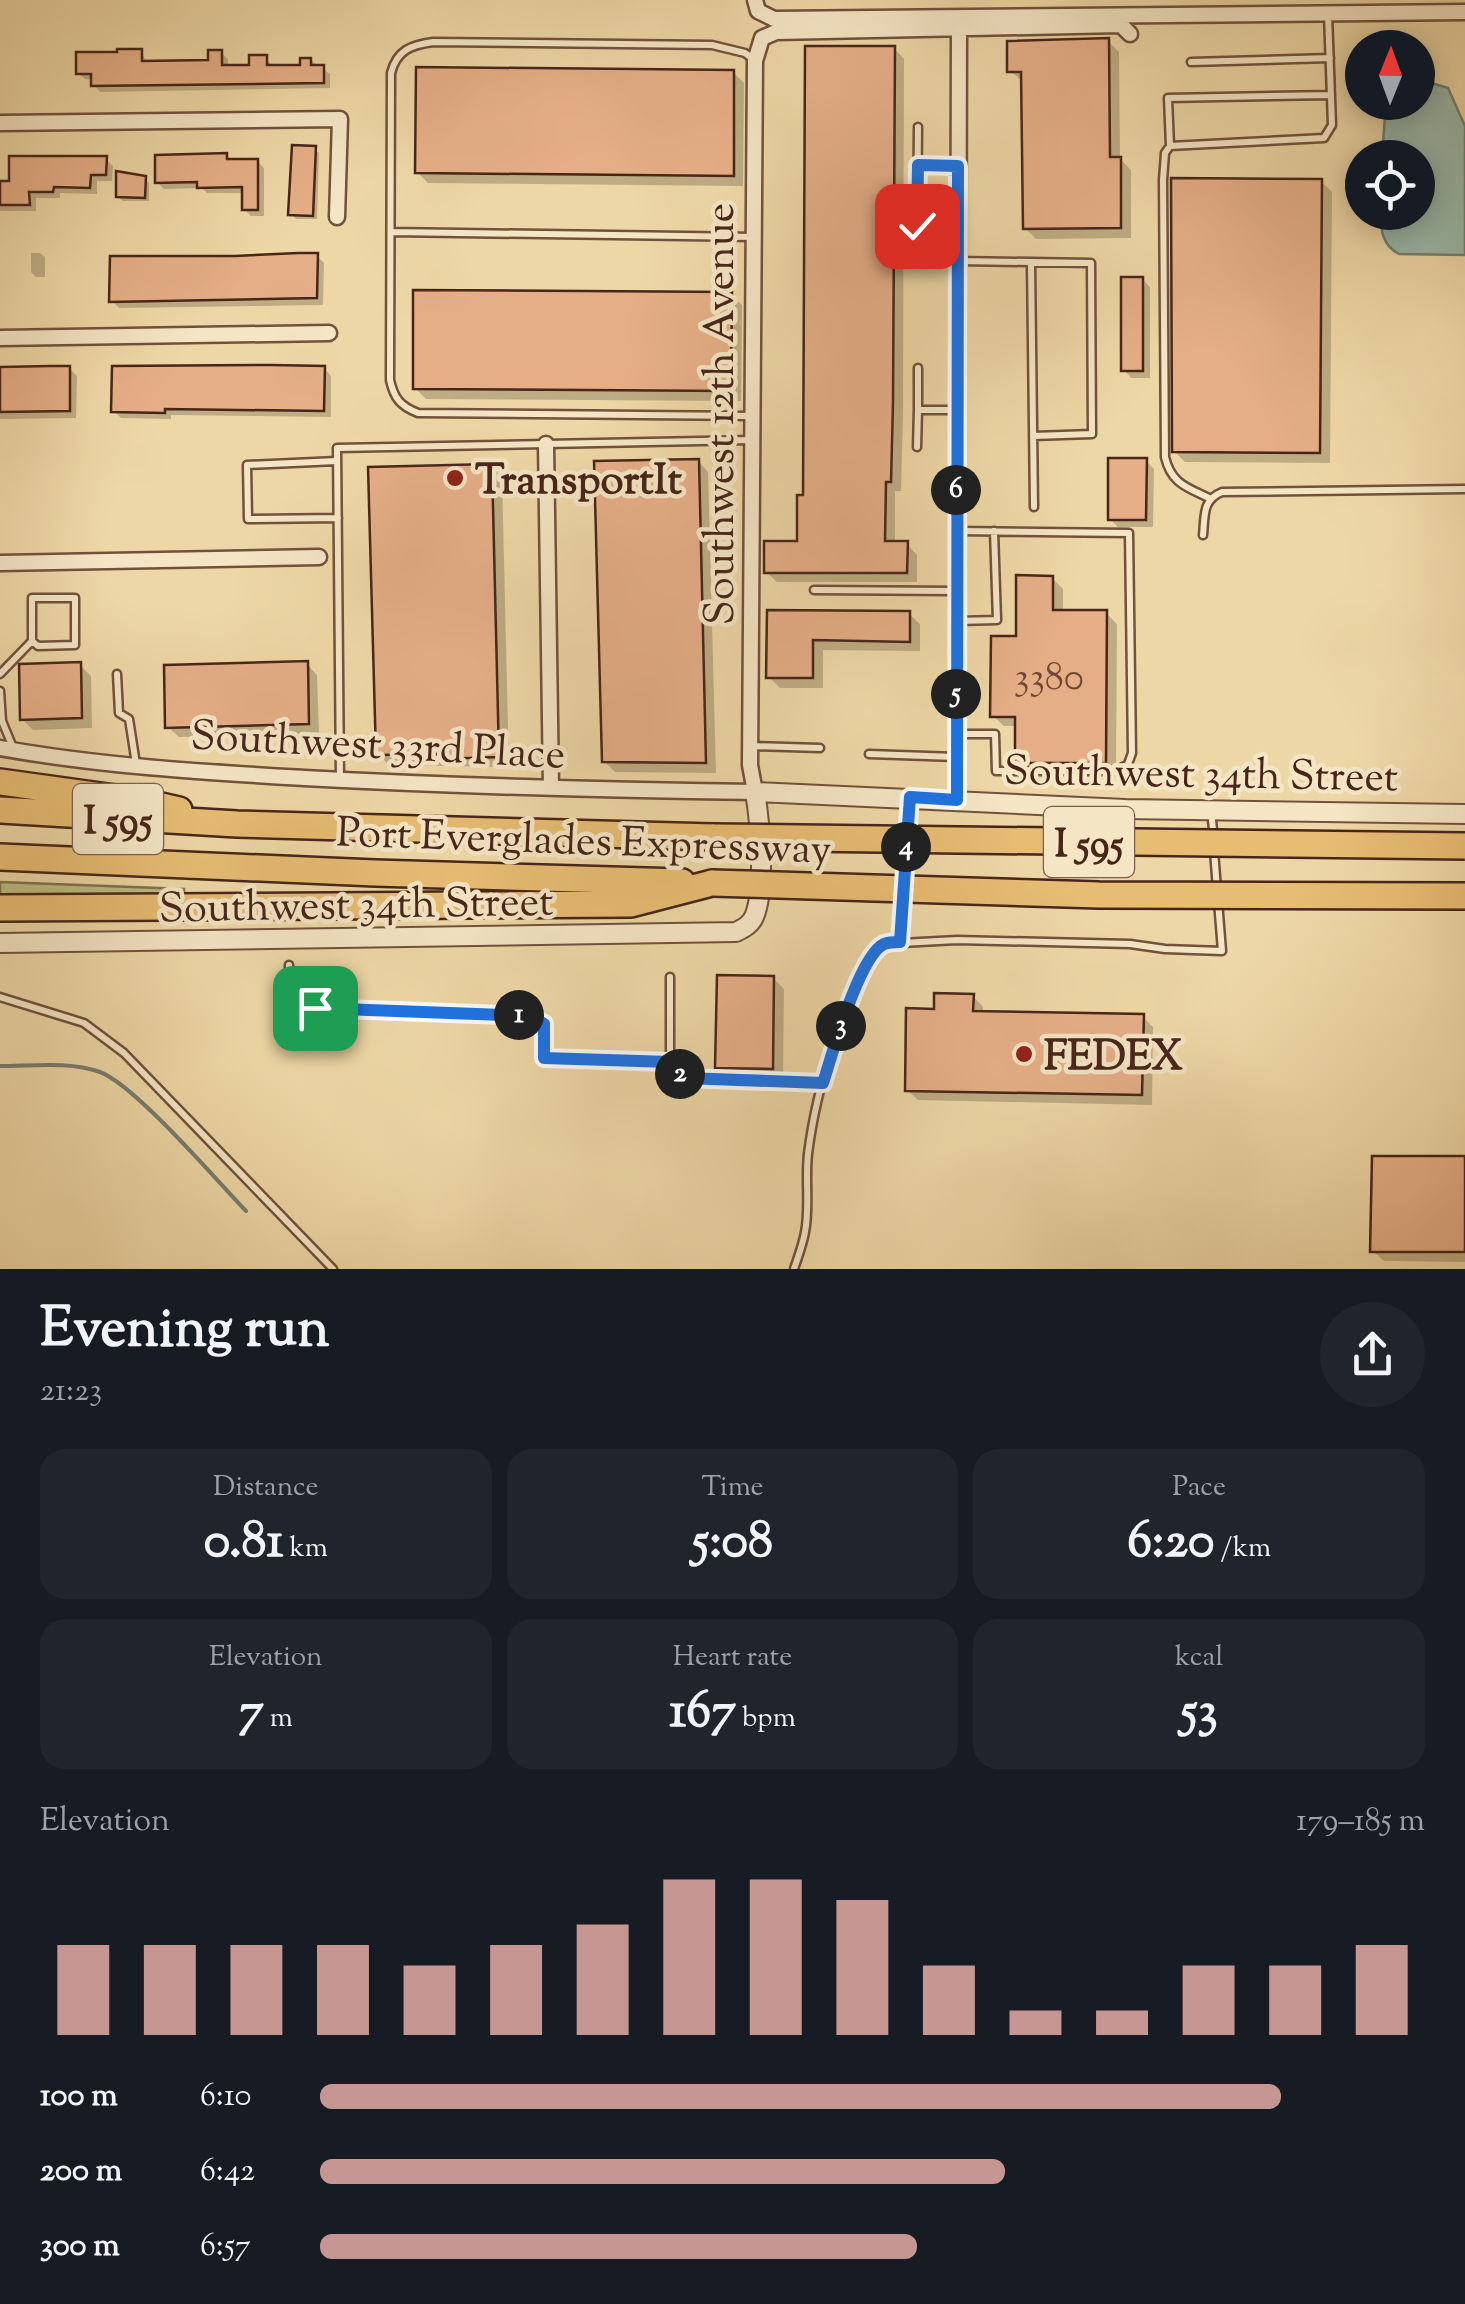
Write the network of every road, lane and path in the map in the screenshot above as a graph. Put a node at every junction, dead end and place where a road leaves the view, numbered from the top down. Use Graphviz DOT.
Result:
graph roads {
  1 [pos="757,6"];
  2 [pos="1465,12"];
  3 [pos="1328,13"];
  4 [pos="959,29"];
  5 [pos="1130,34"];
  6 [pos="1330,58"];
  7 [pos="755,61"];
  8 [pos="1191,62"];
  9 [pos="1331,95"];
  10 [pos="0,123"];
  11 [pos="918,128"];
  12 [pos="1170,146"];
  13 [pos="918,165"];
  14 [pos="958,166"];
  15 [pos="337,217"];
  16 [pos="917,226"];
  17 [pos="392,232"];
  18 [pos="754,238"];
  19 [pos="958,261"];
  20 [pos="1031,262"];
  21 [pos="330,333"];
  22 [pos="0,338"];
  23 [pos="918,368"];
  24 [pos="918,410"];
  25 [pos="957,410"];
  26 [pos="752,416"];
  27 [pos="1032,436"];
  28 [pos="752,440"];
  29 [pos="546,444"];
  30 [pos="917,447"];
  31 [pos="337,461"];
  32 [pos="1465,489"];
  33 [pos="1209,498"];
  34 [pos="1034,507"];
  35 [pos="338,518"];
  36 [pos="956,531"];
  37 [pos="994,531"];
  38 [pos="1203,535"];
  39 [pos="319,557"];
  40 [pos="0,563"];
  41 [pos="814,590"];
  42 [pos="956,591"];
  43 [pos="956,620"];
  44 [pos="32,641"];
  45 [pos="0,674"];
  46 [pos="117,674"];
  47 [pos="0,691"];
  48 [pos="956,734"];
  49 [pos="750,746"];
  50 [pos="820,748"];
  51 [pos="8,750"];
  52 [pos="869,754"];
  53 [pos="957,757"];
  54 [pos="136,766"];
  55 [pos="340,780"];
  56 [pos="0,782"];
  57 [pos="551,788"];
  58 [pos="755,792"];
  59 [pos="910,797"];
  60 [pos="957,800"];
  61 [pos="0,810"];
  62 [pos="1211,810"];
  63 [pos="1465,814"];
  64 [pos="237,824"];
  65 [pos="1465,846"];
  66 [pos="0,856"];
  67 [pos="712,883"];
  68 [pos="1465,896"];
  69 [pos="0,908"];
  70 [pos="0,942"];
  71 [pos="900,942"];
  72 [pos="289,964"];
  73 [pos="670,977"];
  74 [pos="0,997"];
  75 [pos="670,1062"];
  76 [pos="823,1083"];
  77 [pos="333,1269"];
  78 [pos="794,1269"];
  1 -- 3 [label="street"];
  2 -- 3 [label="street"];
  3 -- 6 [label="lane"];
  4 -- 5 [label="street"];
  4 -- 7 [label="street, Southwest 12th Avenue"];
  4 -- 14 [label="street"];
  6 -- 8 [label="lane"];
  6 -- 9 [label="lane"];
  7 -- 17 [label="lane"];
  7 -- 18 [label="street, Southwest 12th Avenue"];
  9 -- 12 [label="lane"];
  9 -- 12 [label="lane"];
  10 -- 15 [label="street"];
  11 -- 13 [label="lane"];
  12 -- 33 [label="lane"];
  13 -- 14 [label="lane"];
  13 -- 16 [label="lane"];
  14 -- 19 [label="street"];
  17 -- 18 [label="lane"];
  17 -- 26 [label="lane"];
  18 -- 26 [label="street, Southwest 12th Avenue"];
  19 -- 20 [label="lane"];
  19 -- 25 [label="street"];
  20 -- 27 [label="lane"];
  20 -- 27 [label="lane"];
  21 -- 22 [label="street"];
  23 -- 24 [label="lane"];
  24 -- 25 [label="lane"];
  24 -- 30 [label="lane"];
  25 -- 36 [label="street"];
  26 -- 28 [label="street, Southwest 12th Avenue"];
  27 -- 34 [label="lane"];
  28 -- 29 [label="lane"];
  28 -- 49 [label="street, Southwest 12th Avenue"];
  29 -- 31 [label="lane"];
  29 -- 57 [label="street"];
  31 -- 35 [label="lane"];
  31 -- 35 [label="lane"];
  32 -- 33 [label="lane"];
  33 -- 38 [label="lane"];
  35 -- 55 [label="lane"];
  36 -- 37 [label="lane"];
  36 -- 42 [label="street"];
  37 -- 43 [label="lane"];
  37 -- 48 [label="lane"];
  39 -- 40 [label="street"];
  41 -- 42 [label="lane"];
  42 -- 43 [label="street"];
  43 -- 48 [label="street"];
  44 -- 44 [label="lane"];
  44 -- 45 [label="lane"];
  46 -- 54 [label="lane"];
  47 -- 51 [label="lane"];
  48 -- 53 [label="street"];
  49 -- 50 [label="lane"];
  49 -- 58 [label="street, Southwest 12th Avenue"];
  51 -- 54 [label="street, Southwest 33rd Place"];
  52 -- 53 [label="lane"];
  53 -- 60 [label="street"];
  54 -- 55 [label="street, Southwest 33rd Place"];
  55 -- 57 [label="street, Southwest 33rd Place"];
  56 -- 64 [label="highway"];
  57 -- 58 [label="street, Southwest 33rd Place"];
  58 -- 59 [label="street, Southwest 34th Street"];
  58 -- 70 [label="street, Southwest 34th Street"];
  59 -- 60 [label="street, Southwest 34th Street"];
  59 -- 71 [label="lane"];
  60 -- 62 [label="street, Southwest 34th Street"];
  61 -- 64 [label="highway, Port Everglades Expressway / I 595"];
  62 -- 63 [label="street, Southwest 34th Street"];
  62 -- 71 [label="lane"];
  64 -- 65 [label="highway, Port Everglades Expressway / I 595, bridge"];
  66 -- 67 [label="highway, Port Everglades Expressway / I 595"];
  67 -- 68 [label="highway, Port Everglades Expressway / I 595, bridge"];
  67 -- 69 [label="highway"];
  71 -- 76 [label="lane"];
  72 -- 75 [label="lane"];
  73 -- 75 [label="lane"];
  74 -- 77 [label="lane"];
  75 -- 76 [label="lane"];
  76 -- 78 [label="lane"];
}
